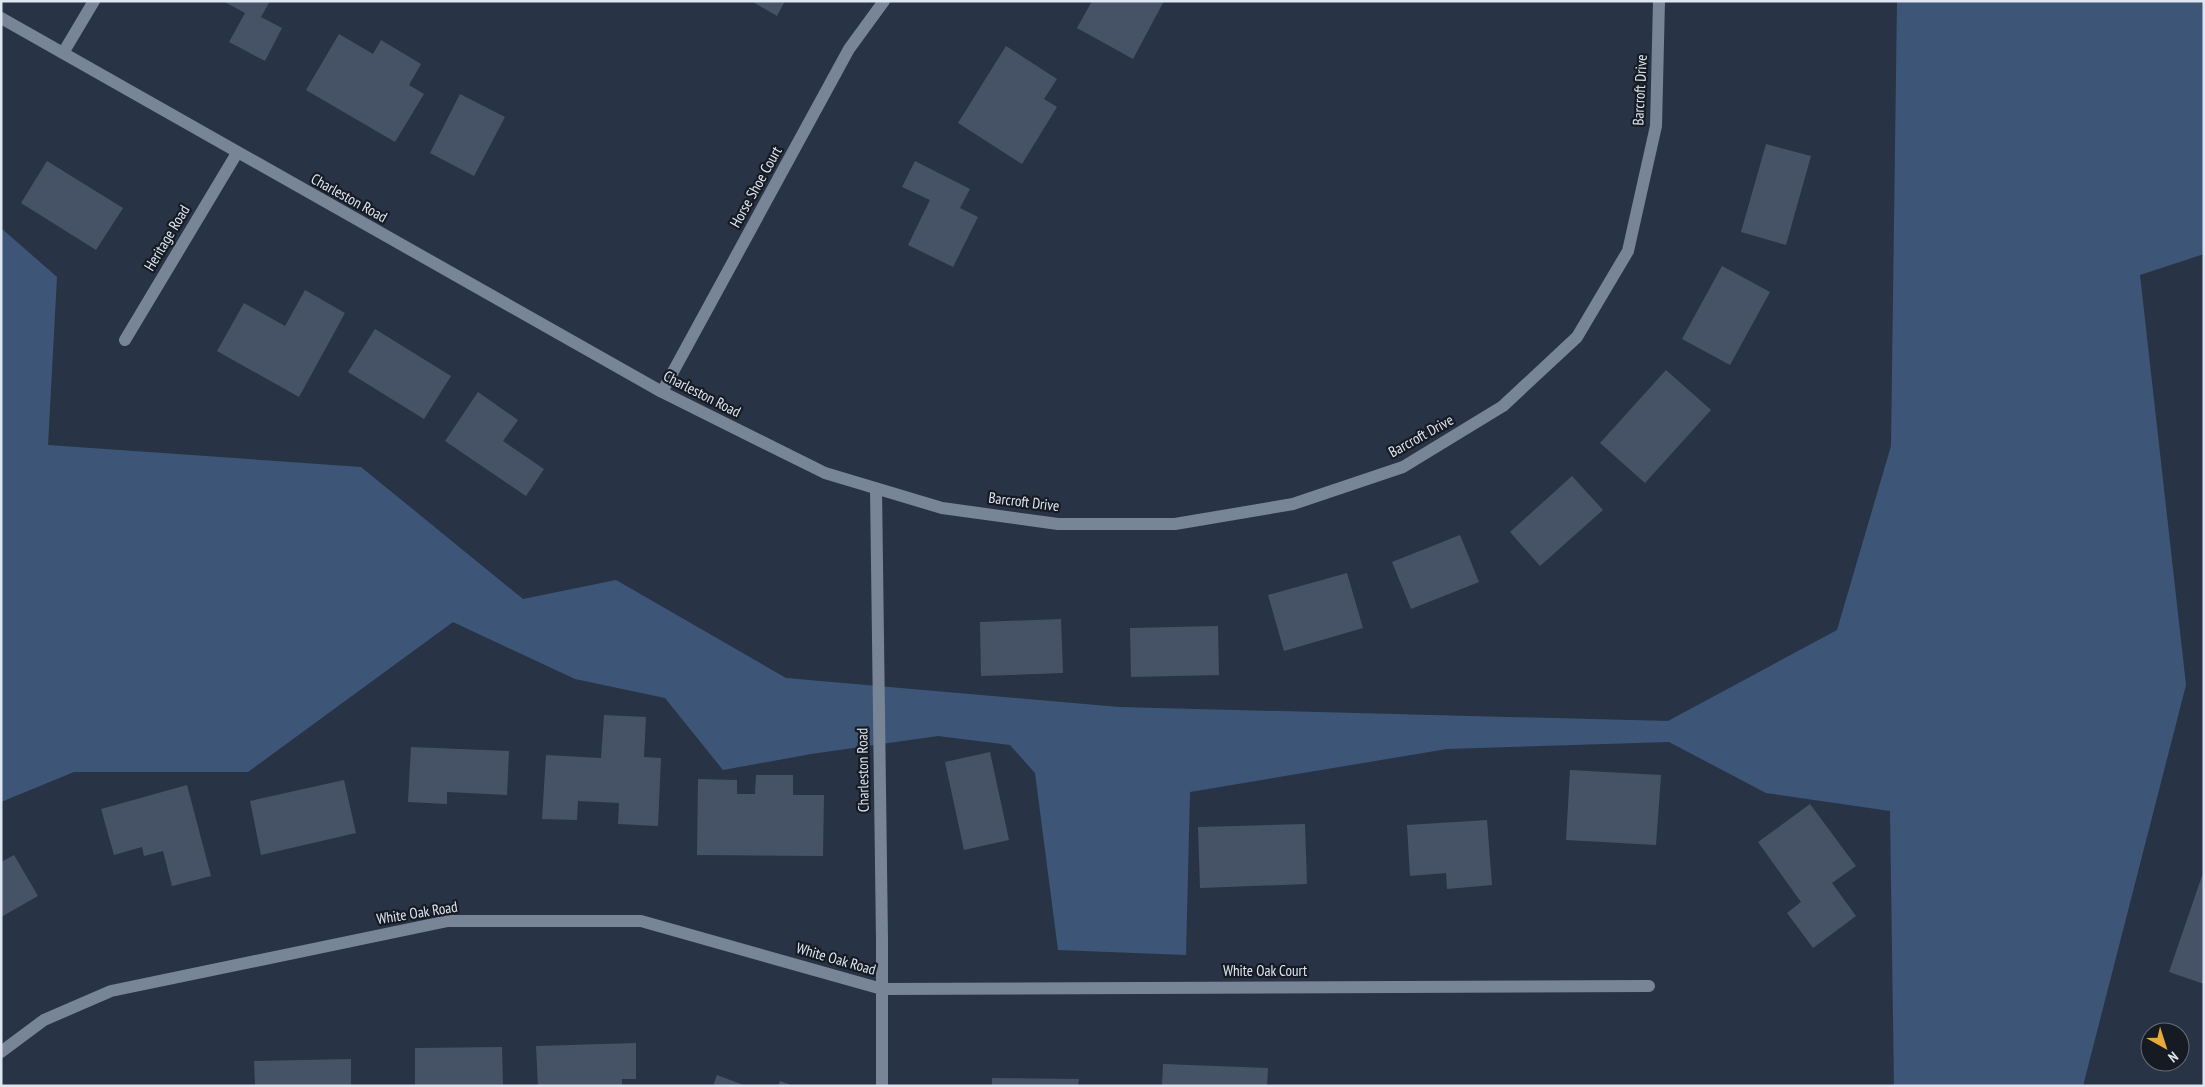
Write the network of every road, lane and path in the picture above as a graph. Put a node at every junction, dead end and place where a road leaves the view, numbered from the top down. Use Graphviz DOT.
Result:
graph roads {
  1 [pos="94,1"];
  2 [pos="884,1"];
  3 [pos="1659,1"];
  4 [pos="1,18"];
  5 [pos="63,53"];
  6 [pos="237,154"];
  7 [pos="125,340"];
  8 [pos="662,392"];
  9 [pos="876,488"];
  10 [pos="1649,986"];
  11 [pos="882,989"];
  12 [pos="1,1052"];
  13 [pos="882,1086"];
  1 -- 5 [label="street"];
  2 -- 8 [label="street, Horse Shoe Court"];
  3 -- 9 [label="street, Barcroft Drive"];
  4 -- 5 [label="street, Charleston Road"];
  5 -- 6 [label="street, Charleston Road"];
  6 -- 7 [label="street, Heritage Road"];
  6 -- 8 [label="street, Charleston Road"];
  8 -- 9 [label="street, Charleston Road"];
  9 -- 11 [label="street, Charleston Road"];
  10 -- 11 [label="street, White Oak Court"];
  11 -- 12 [label="street, White Oak Road"];
  11 -- 13 [label="street, Charleston Road"];
}
